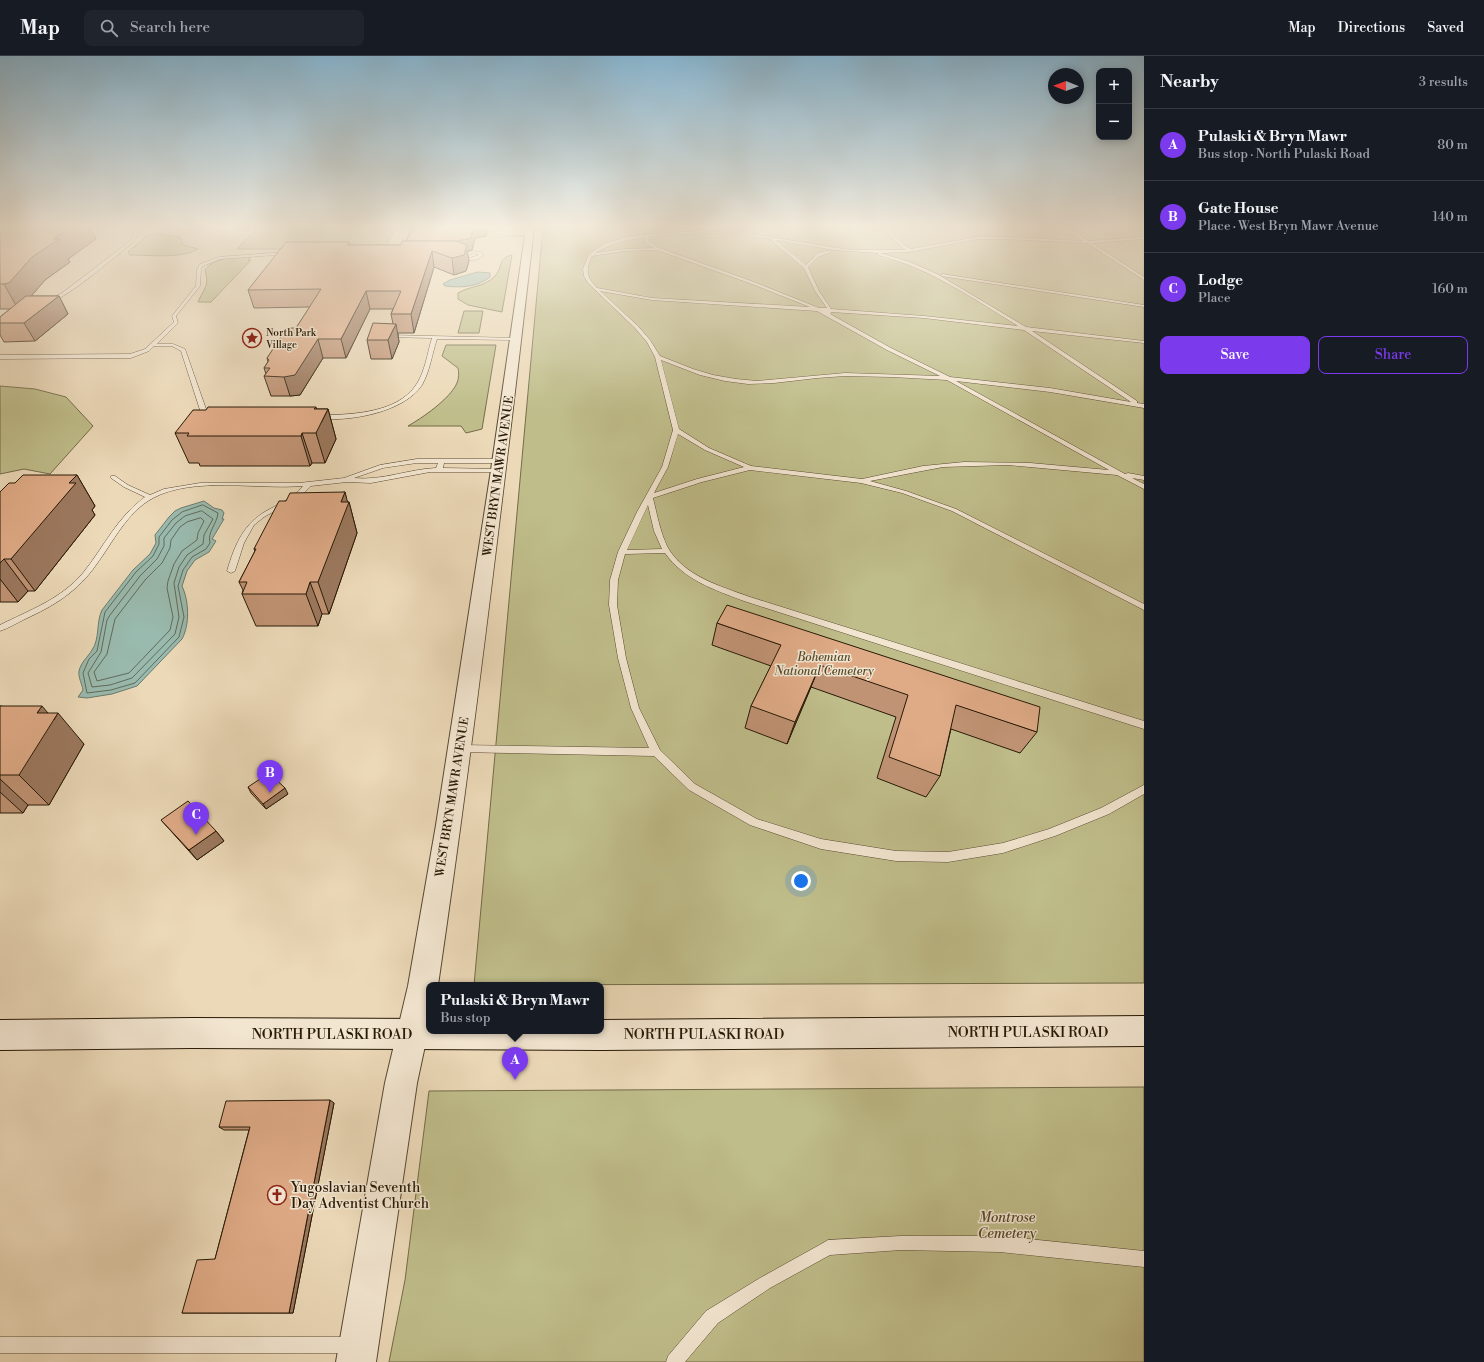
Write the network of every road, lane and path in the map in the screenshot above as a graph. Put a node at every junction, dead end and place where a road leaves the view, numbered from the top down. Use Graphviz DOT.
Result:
graph roads {
  1 [pos="71,289"];
  2 [pos="196,289"];
  3 [pos="523,289"];
  4 [pos="596,289"];
  5 [pos="768,289"];
  6 [pos="817,289"];
  7 [pos="960,289"];
  8 [pos="969,289"];
  9 [pos="1030,289"];
  10 [pos="967,293"];
  11 [pos="42,304"];
  12 [pos="1144,306"];
  13 [pos="818,309"];
  14 [pos="829,312"];
  15 [pos="1026,328"];
  16 [pos="388,331"];
  17 [pos="435,336"];
  18 [pos="516,339"];
  19 [pos="1144,342"];
  20 [pos="154,345"];
  21 [pos="658,357"];
  22 [pos="0,358"];
  23 [pos="948,378"];
  24 [pos="1143,406"];
  25 [pos="216,416"];
  26 [pos="312,417"];
  27 [pos="676,430"];
  28 [pos="442,460"];
  29 [pos="500,466"];
  30 [pos="750,468"];
  31 [pos="440,470"];
  32 [pos="1120,473"];
  33 [pos="113,477"];
  34 [pos="1144,478"];
  35 [pos="346,479"];
  36 [pos="861,481"];
  37 [pos="309,484"];
  38 [pos="1144,487"];
  39 [pos="150,497"];
  40 [pos="649,497"];
  41 [pos="666,551"];
  42 [pos="622,552"];
  43 [pos="231,571"];
  44 [pos="1144,607"];
  45 [pos="0,628"];
  46 [pos="1144,725"];
  47 [pos="460,749"];
  48 [pos="656,752"];
  49 [pos="1144,789"];
  50 [pos="1144,1031"];
  51 [pos="412,1034"];
  52 [pos="4,1038"];
  53 [pos="1144,1259"];
  54 [pos="0,1345"];
  55 [pos="357,1354"];
  56 [pos="674,1362"];
  1 -- 11 [label="lane"];
  2 -- 20 [label="lane"];
  3 -- 18 [label="street, WEST BRYN MAWR AVENUE"];
  4 -- 13 [label="lane"];
  4 -- 21 [label="lane"];
  5 -- 13 [label="lane"];
  6 -- 14 [label="lane"];
  7 -- 10 [label="lane"];
  8 -- 10 [label="lane"];
  9 -- 12 [label="lane"];
  10 -- 15 [label="lane"];
  13 -- 14 [label="lane"];
  14 -- 15 [label="lane"];
  14 -- 23 [label="lane"];
  15 -- 19 [label="lane"];
  15 -- 24 [label="lane"];
  16 -- 17 [label="lane"];
  17 -- 18 [label="lane"];
  17 -- 26 [label="lane"];
  18 -- 29 [label="street, WEST BRYN MAWR AVENUE"];
  20 -- 22 [label="lane"];
  20 -- 25 [label="lane"];
  21 -- 23 [label="lane"];
  21 -- 27 [label="lane"];
  23 -- 24 [label="lane"];
  23 -- 32 [label="lane"];
  27 -- 30 [label="lane"];
  27 -- 40 [label="lane"];
  28 -- 29 [label="lane"];
  28 -- 31 [label="lane"];
  28 -- 35 [label="lane"];
  29 -- 31 [label="lane"];
  29 -- 47 [label="street, WEST BRYN MAWR AVENUE"];
  30 -- 36 [label="lane"];
  30 -- 40 [label="lane"];
  31 -- 35 [label="lane"];
  32 -- 34 [label="lane"];
  32 -- 36 [label="lane"];
  32 -- 38 [label="lane"];
  33 -- 39 [label="lane"];
  35 -- 37 [label="lane"];
  36 -- 44 [label="lane"];
  37 -- 39 [label="lane"];
  37 -- 43 [label="lane"];
  39 -- 45 [label="lane"];
  40 -- 41 [label="lane"];
  40 -- 42 [label="lane"];
  41 -- 42 [label="lane"];
  41 -- 46 [label="lane"];
  42 -- 48 [label="lane"];
  47 -- 48 [label="lane"];
  47 -- 51 [label="street, WEST BRYN MAWR AVENUE"];
  48 -- 49 [label="lane"];
  50 -- 51 [label="street, NORTH PULASKI ROAD"];
  51 -- 52 [label="street, NORTH PULASKI ROAD"];
  51 -- 55 [label="street, WEST BRYN MAWR AVENUE"];
  53 -- 56 [label="lane"];
  54 -- 55 [label="lane"];
}
